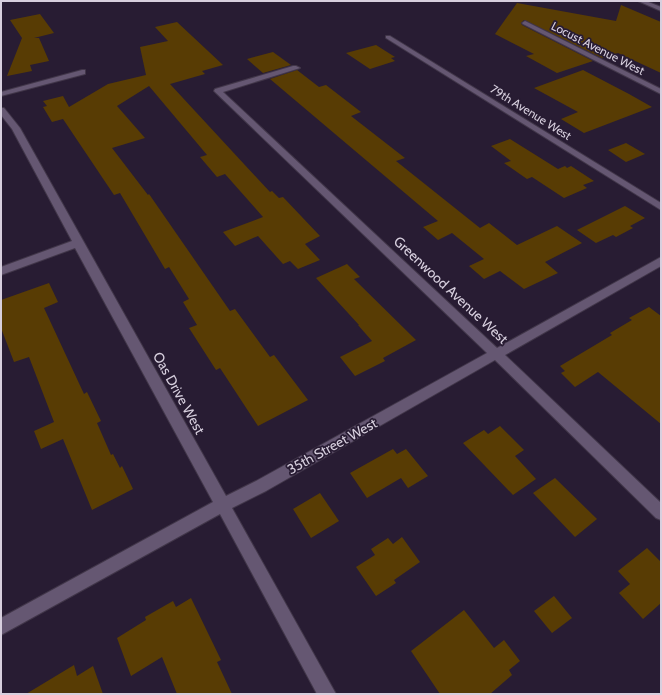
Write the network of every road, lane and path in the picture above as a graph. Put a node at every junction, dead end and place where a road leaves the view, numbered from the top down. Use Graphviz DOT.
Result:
graph roads {
  1 [pos="641,1"];
  2 [pos="661,9"];
  3 [pos="525,23"];
  4 [pos="388,37"];
  5 [pos="296,68"];
  6 [pos="82,72"];
  7 [pos="661,92"];
  8 [pos="1,94"];
  9 [pos="1,110"];
  10 [pos="661,207"];
  11 [pos="78,244"];
  12 [pos="661,261"];
  13 [pos="1,271"];
  14 [pos="496,354"];
  15 [pos="223,505"];
  16 [pos="661,513"];
  17 [pos="1,627"];
  18 [pos="327,694"];
  1 -- 2 [label="street"];
  3 -- 7 [label="street, Locust Avenue West"];
  4 -- 10 [label="street, 79th Avenue West"];
  5 -- 14 [label="street, Greenwood Avenue West"];
  6 -- 8 [label="street"];
  9 -- 11 [label="street, Oas Drive West"];
  11 -- 13 [label="street"];
  11 -- 15 [label="street, Oas Drive West"];
  12 -- 14 [label="street, 35th Street West"];
  14 -- 15 [label="street, 35th Street West"];
  14 -- 16 [label="street, Greenwood Avenue West"];
  15 -- 17 [label="street, 35th Street West"];
  15 -- 18 [label="street, Oas Drive West"];
}
